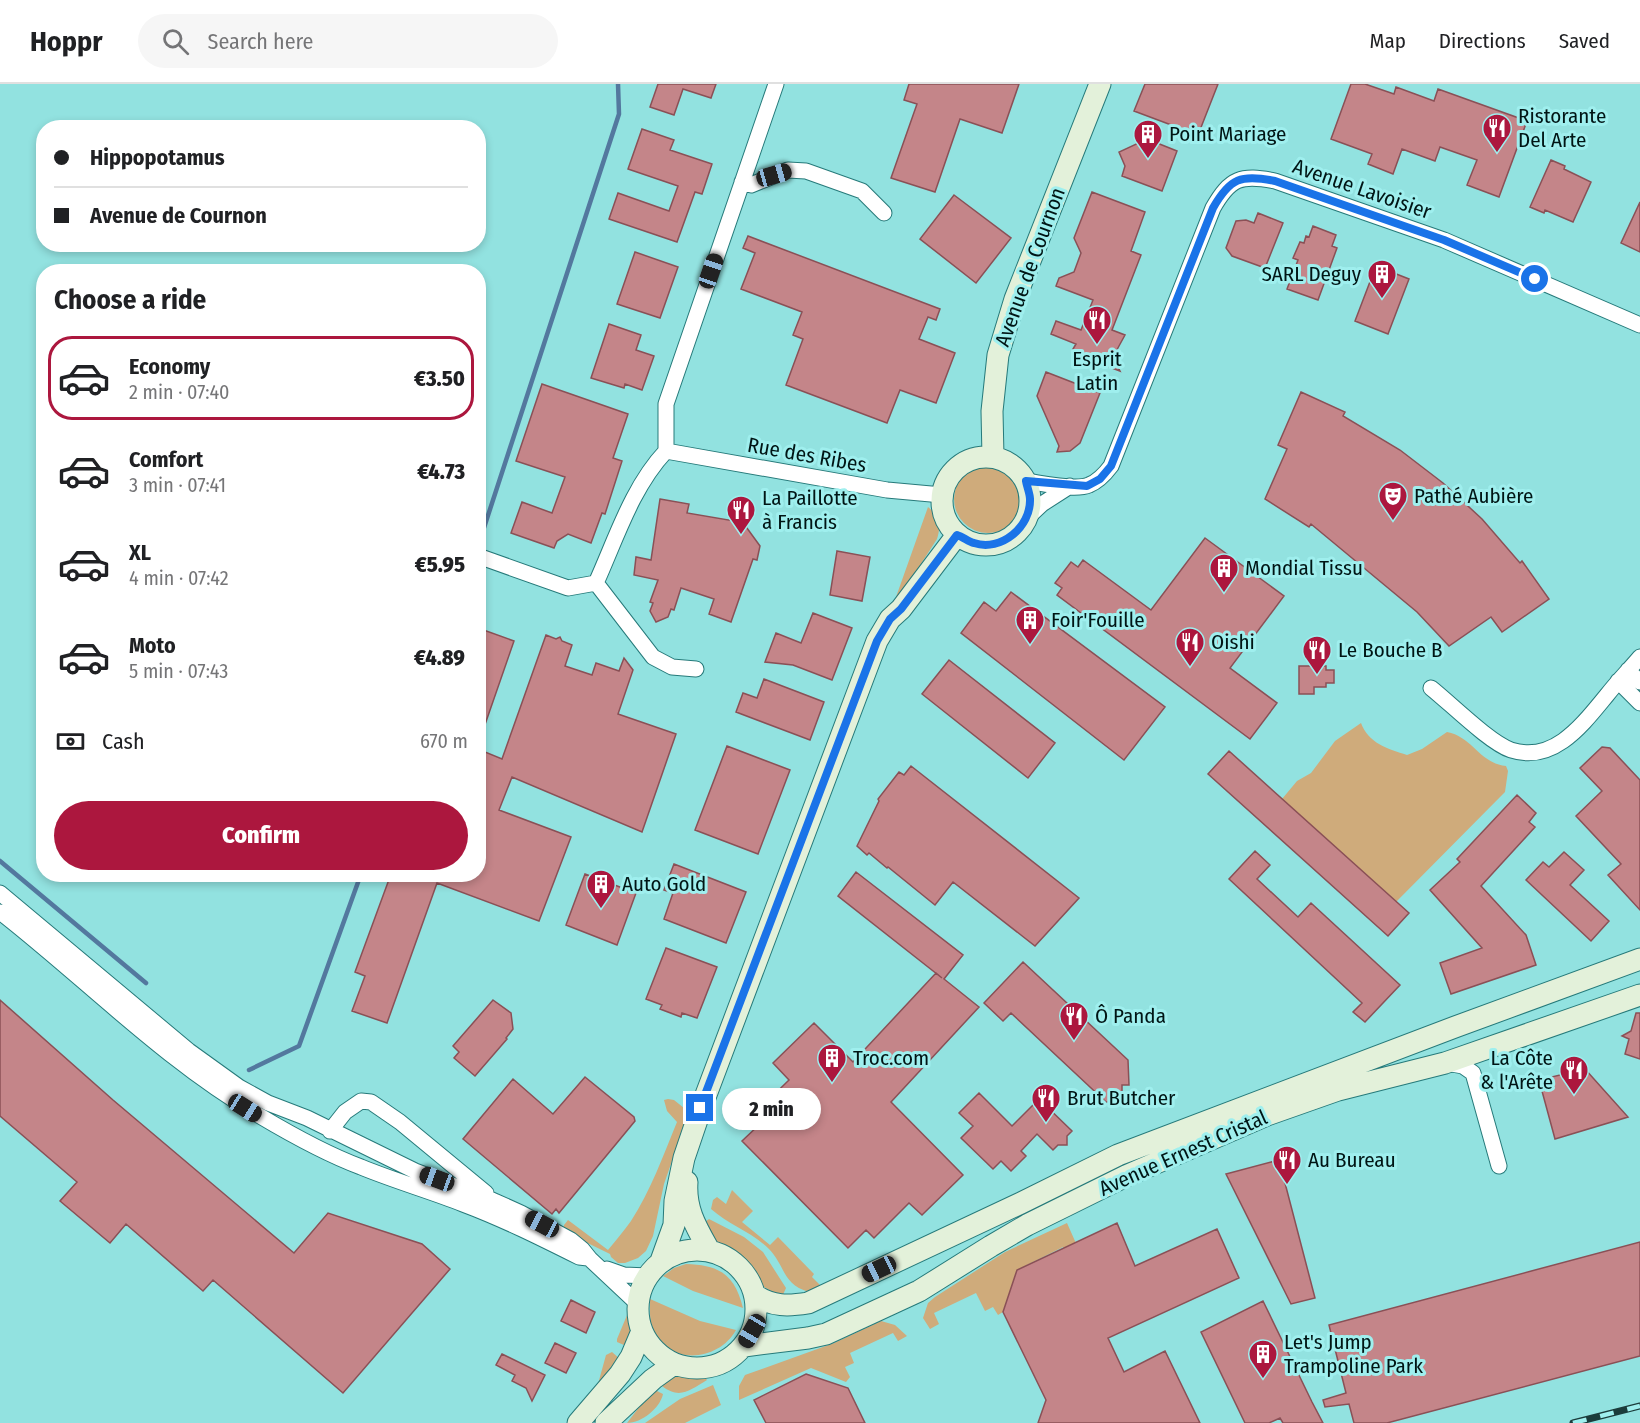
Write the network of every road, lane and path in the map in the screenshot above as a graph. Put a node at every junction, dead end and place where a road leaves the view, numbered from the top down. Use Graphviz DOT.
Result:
graph roads {
  1 [pos="776,84"];
  2 [pos="1100,84"];
  3 [pos="742,182"];
  4 [pos="884,213"];
  5 [pos="1640,325"];
  6 [pos="666,451"];
  7 [pos="993,457"];
  8 [pos="1026,481"];
  9 [pos="1070,486"];
  10 [pos="942,495"];
  11 [pos="1026,519"];
  12 [pos="957,535"];
  13 [pos="486,559"];
  14 [pos="596,583"];
  15 [pos="901,609"];
  16 [pos="1640,657"];
  17 [pos="696,669"];
  18 [pos="1623,676"];
  19 [pos="1640,682"];
  20 [pos="1431,688"];
  21 [pos="1640,703"];
  22 [pos="0,893"];
  23 [pos="0,912"];
  24 [pos="1640,959"];
  25 [pos="1640,994"];
  26 [pos="1491,1047"];
  27 [pos="1445,1063"];
  28 [pos="1473,1073"];
  29 [pos="325,1128"];
  30 [pos="1499,1166"];
  31 [pos="492,1200"];
  32 [pos="709,1250"];
  33 [pos="594,1262"];
  34 [pos="654,1268"];
  35 [pos="755,1295"];
  36 [pos="638,1304"];
  37 [pos="642,1331"];
  38 [pos="744,1346"];
  39 [pos="674,1364"];
  40 [pos="578,1423"];
  41 [pos="606,1423"];
  1 -- 3 [label="street"];
  2 -- 7 [label="main road, Avenue de Cournon"];
  3 -- 4 [label="street"];
  3 -- 6 [label="street"];
  5 -- 9 [label="street, Avenue Lavoisier"];
  6 -- 10 [label="street, Rue des Ribes"];
  6 -- 14 [label="street"];
  7 -- 8 [label="main road"];
  7 -- 10 [label="main road"];
  8 -- 9 [label="street, Avenue Lavoisier"];
  8 -- 11 [label="main road"];
  9 -- 11 [label="street, Avenue Lavoisier"];
  10 -- 12 [label="main road"];
  11 -- 12 [label="main road"];
  12 -- 15 [label="main road"];
  13 -- 14 [label="street"];
  14 -- 17 [label="street"];
  15 -- 32 [label="main road"];
  15 -- 34 [label="main road"];
  16 -- 18 [label="street"];
  18 -- 19 [label="street"];
  18 -- 20 [label="street"];
  18 -- 21 [label="street"];
  22 -- 29 [label="street"];
  23 -- 33 [label="street"];
  24 -- 35 [label="main road, Avenue Ernest Cristal"];
  25 -- 26 [label="main road, Avenue Ernest Cristal"];
  26 -- 27 [label="main road, Avenue Ernest Cristal"];
  26 -- 28 [label="street"];
  27 -- 28 [label="street"];
  27 -- 38 [label="main road, Avenue Ernest Cristal"];
  28 -- 30 [label="street"];
  29 -- 31 [label="street"];
  29 -- 31 [label="street"];
  31 -- 33 [label="street"];
  32 -- 34 [label="main road"];
  32 -- 35 [label="main road"];
  33 -- 34 [label="street"];
  33 -- 36 [label="street"];
  34 -- 36 [label="main road"];
  35 -- 38 [label="main road"];
  36 -- 37 [label="main road"];
  37 -- 39 [label="main road"];
  37 -- 40 [label="main road"];
  38 -- 39 [label="main road"];
  39 -- 41 [label="main road"];
}
